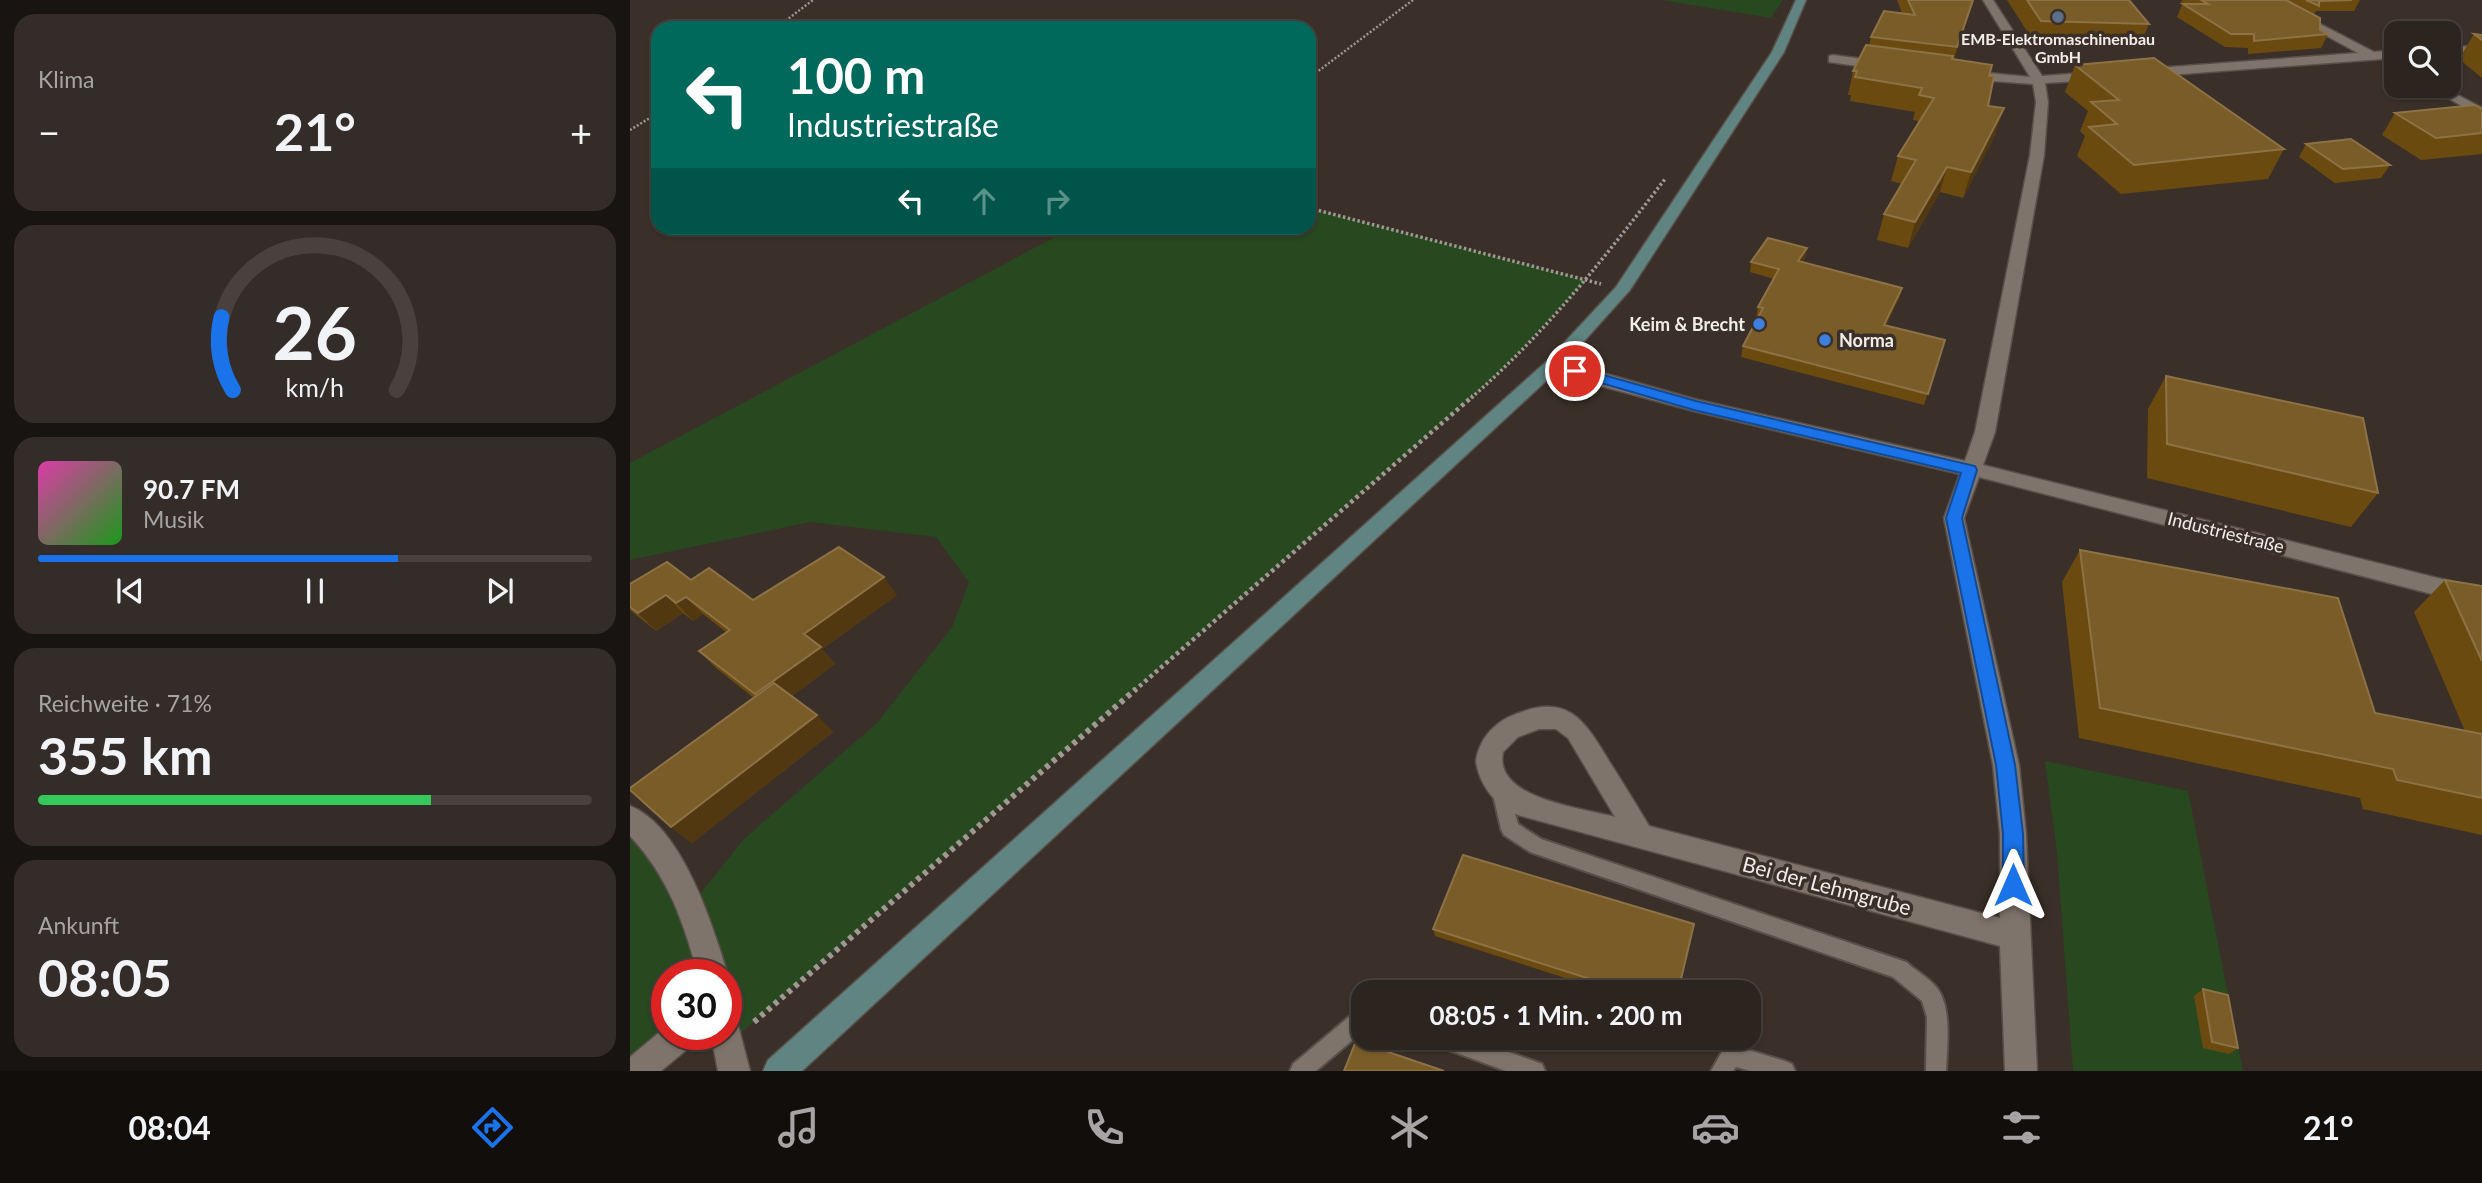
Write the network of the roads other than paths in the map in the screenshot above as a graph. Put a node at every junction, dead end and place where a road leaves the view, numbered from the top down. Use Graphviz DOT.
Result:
graph roads {
  1 [pos="1801,0"];
  2 [pos="1989,0"];
  3 [pos="2266,0"];
  4 [pos="2482,50"];
  5 [pos="2461,51"];
  6 [pos="2384,55"];
  7 [pos="2372,56"];
  8 [pos="1833,59"];
  9 [pos="2384,62"];
  10 [pos="1898,67"];
  11 [pos="1951,74"];
  12 [pos="2038,80"];
  13 [pos="2454,98"];
  14 [pos="2482,113"];
  15 [pos="1554,364"];
  16 [pos="1970,470"];
  17 [pos="2482,598"];
  18 [pos="1500,789"];
  19 [pos="630,818"];
  20 [pos="1640,835"];
  21 [pos="2014,936"];
  22 [pos="709,959"];
  23 [pos="1351,1028"];
  24 [pos="662,1050"];
  25 [pos="1476,1050"];
  26 [pos="637,1071"];
  27 [pos="779,1071"];
  28 [pos="1300,1071"];
  29 [pos="1535,1071"];
  30 [pos="1721,1071"];
  31 [pos="1785,1071"];
  32 [pos="1936,1071"];
  33 [pos="2021,1071"];
  1 -- 15 [label="street"];
  2 -- 12 [label="street"];
  3 -- 7 [label="street"];
  4 -- 5 [label="street"];
  6 -- 7 [label="street"];
  7 -- 9 [label="street"];
  7 -- 12 [label="street"];
  8 -- 10 [label="street"];
  11 -- 12 [label="street"];
  12 -- 16 [label="street"];
  13 -- 14 [label="street"];
  15 -- 16 [label="street, Industriestraße"];
  15 -- 27 [label="street"];
  16 -- 17 [label="street, Industriestraße"];
  16 -- 21 [label="street"];
  18 -- 20 [label="street, Bei der Lehmgrube"];
  18 -- 20 [label="street"];
  18 -- 32 [label="lane"];
  19 -- 22 [label="street"];
  20 -- 21 [label="street, Bei der Lehmgrube"];
  21 -- 33 [label="street"];
  23 -- 28 [label="lane"];
  24 -- 26 [label="street"];
  25 -- 29 [label="lane"];
  30 -- 31 [label="lane"];
}
